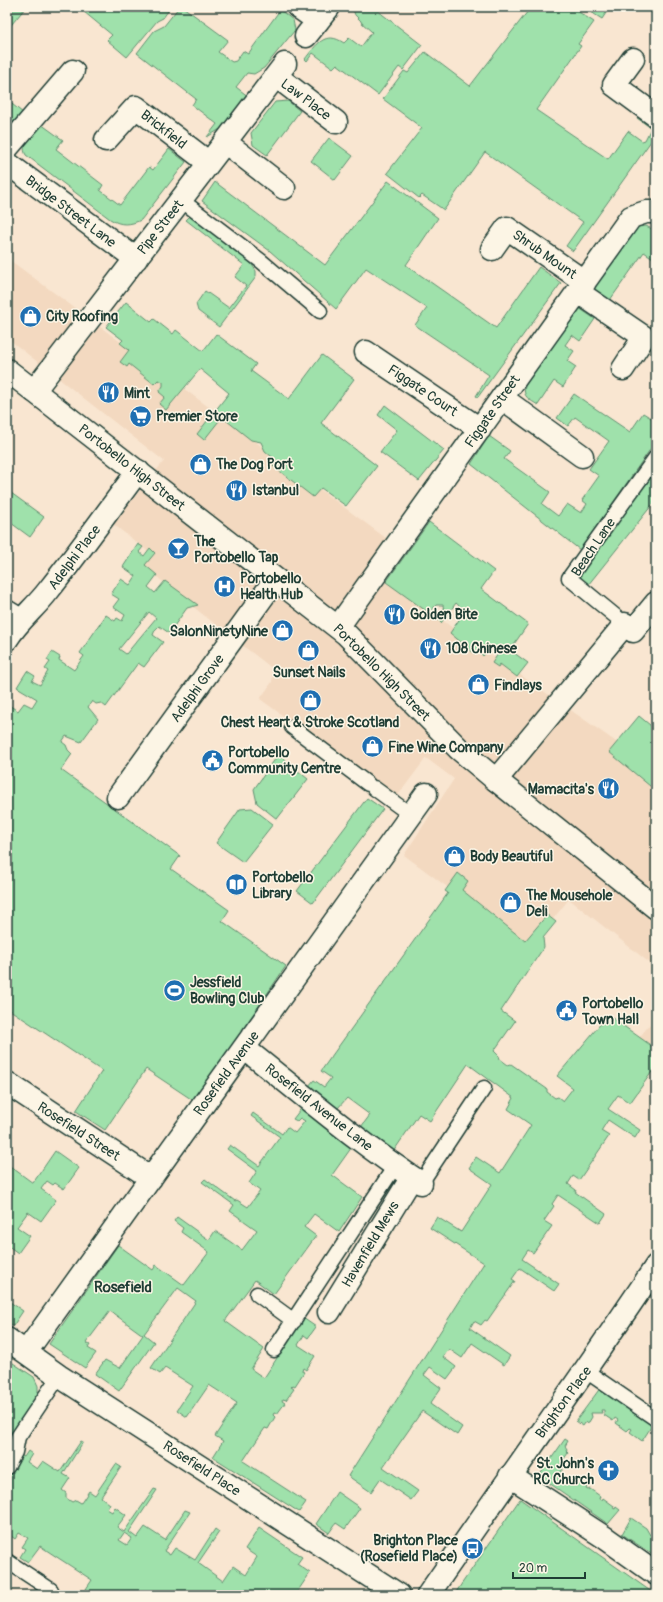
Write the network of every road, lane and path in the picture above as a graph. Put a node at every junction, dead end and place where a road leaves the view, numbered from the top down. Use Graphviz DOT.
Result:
graph roads {
  1 [pos="298,7"];
  2 [pos="318,22"];
  3 [pos="633,59"];
  4 [pos="281,70"];
  5 [pos="73,71"];
  6 [pos="656,116"];
  7 [pos="336,122"];
  8 [pos="106,140"];
  9 [pos="225,142"];
  10 [pos="7,148"];
  11 [pos="7,163"];
  12 [pos="209,163"];
  13 [pos="284,188"];
  14 [pos="181,200"];
  15 [pos="656,212"];
  16 [pos="492,249"];
  17 [pos="136,259"];
  18 [pos="581,287"];
  19 [pos="320,311"];
  20 [pos="366,352"];
  21 [pos="623,369"];
  22 [pos="7,370"];
  23 [pos="34,391"];
  24 [pos="502,398"];
  25 [pos="480,429"];
  26 [pos="582,456"];
  27 [pos="656,457"];
  28 [pos="138,471"];
  29 [pos="275,580"];
  30 [pos="656,603"];
  31 [pos="7,607"];
  32 [pos="25,618"];
  33 [pos="338,627"];
  34 [pos="629,628"];
  35 [pos="7,639"];
  36 [pos="292,727"];
  37 [pos="496,780"];
  38 [pos="426,794"];
  39 [pos="118,797"];
  40 [pos="411,815"];
  41 [pos="656,908"];
  42 [pos="244,1048"];
  43 [pos="7,1083"];
  44 [pos="484,1088"];
  45 [pos="409,1175"];
  46 [pos="151,1178"];
  47 [pos="656,1266"];
  48 [pos="257,1294"];
  49 [pos="329,1312"];
  50 [pos="294,1321"];
  51 [pos="7,1339"];
  52 [pos="274,1350"];
  53 [pos="26,1352"];
  54 [pos="586,1371"];
  55 [pos="59,1376"];
  56 [pos="656,1419"];
  57 [pos="7,1467"];
  58 [pos="510,1476"];
  59 [pos="7,1561"];
  60 [pos="656,1574"];
  61 [pos="51,1590"];
  62 [pos="399,1595"];
  63 [pos="428,1595"];
  1 -- 2 [label="street"];
  3 -- 6 [label="street"];
  4 -- 7 [label="street, Law Place"];
  4 -- 9 [label="street, Pipe Street"];
  5 -- 10 [label="street"];
  8 -- 12 [label="street, Brickfield"];
  9 -- 12 [label="street, Pipe Street"];
  9 -- 13 [label="street"];
  11 -- 17 [label="street, Bridge Street Lane"];
  12 -- 14 [label="street, Pipe Street"];
  14 -- 17 [label="street, Pipe Street"];
  14 -- 19 [label="lane"];
  15 -- 18 [label="street, Figgate Street"];
  16 -- 18 [label="street, Shrub Mount"];
  17 -- 23 [label="street, Pipe Street"];
  18 -- 21 [label="street"];
  18 -- 24 [label="street, Figgate Street"];
  20 -- 25 [label="street, Figgate Court"];
  22 -- 23 [label="street, Portobello High Street"];
  23 -- 28 [label="street, Portobello High Street"];
  24 -- 25 [label="street, Figgate Street"];
  24 -- 26 [label="street"];
  25 -- 33 [label="street, Figgate Street"];
  27 -- 34 [label="lane, Beach Lane"];
  28 -- 29 [label="street, Portobello High Street"];
  28 -- 32 [label="street, Adelphi Place"];
  29 -- 33 [label="street, Portobello High Street"];
  29 -- 39 [label="street, Adelphi Grove"];
  30 -- 34 [label="street"];
  31 -- 32 [label="lane"];
  32 -- 35 [label="street, Adelphi Place"];
  33 -- 37 [label="street, Portobello High Street"];
  34 -- 37 [label="street"];
  36 -- 40 [label="lane"];
  37 -- 41 [label="street, Portobello High Street"];
  38 -- 40 [label="street, Rosefield Avenue"];
  40 -- 42 [label="street, Rosefield Avenue"];
  42 -- 45 [label="street, Rosefield Avenue Lane"];
  42 -- 46 [label="street, Rosefield Avenue"];
  43 -- 46 [label="street, Rosefield Street"];
  44 -- 45 [label="lane"];
  45 -- 49 [label="street, Havenfield Mews"];
  45 -- 50 [label="lane"];
  46 -- 53 [label="street, Rosefield Avenue"];
  47 -- 54 [label="street, Brighton Place"];
  48 -- 50 [label="lane"];
  50 -- 52 [label="lane"];
  51 -- 53 [label="street, Rosefield Place"];
  53 -- 55 [label="street, Rosefield Place"];
  54 -- 56 [label="lane"];
  54 -- 58 [label="street, Brighton Place"];
  55 -- 57 [label="lane"];
  55 -- 62 [label="street, Rosefield Place"];
  58 -- 60 [label="street"];
  58 -- 63 [label="street, Brighton Place"];
  59 -- 61 [label="lane"];
}
